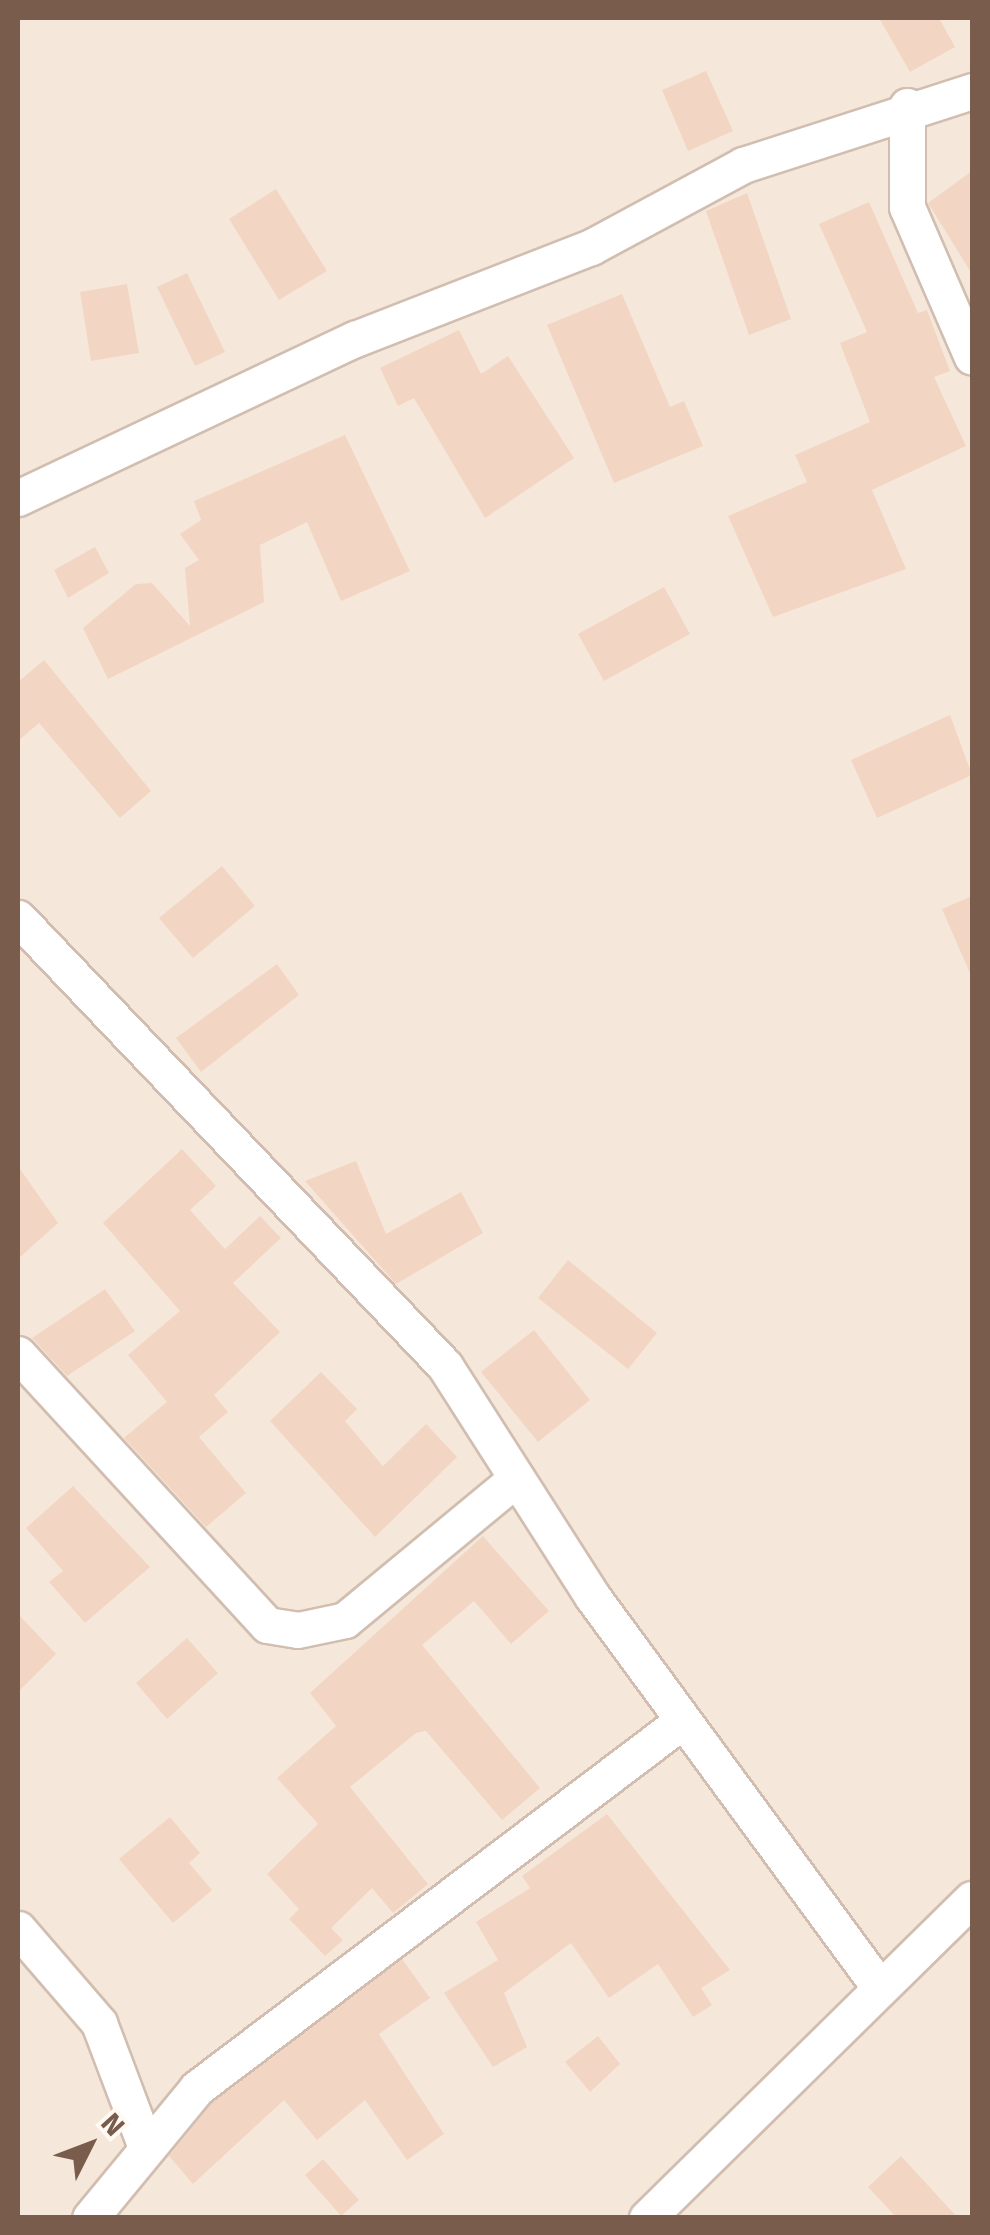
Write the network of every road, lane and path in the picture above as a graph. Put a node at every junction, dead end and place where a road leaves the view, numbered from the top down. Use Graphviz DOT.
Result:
graph roads {
  1 [pos="972,91"];
  2 [pos="907,106"];
  3 [pos="972,357"];
  4 [pos="18,498"];
  5 [pos="18,918"];
  6 [pos="18,1354"];
  7 [pos="514,1480"];
  8 [pos="681,1722"];
  9 [pos="972,1899"];
  10 [pos="18,1930"];
  11 [pos="878,1985"];
  12 [pos="145,2145"];
  13 [pos="90,2218"];
  14 [pos="646,2218"];
  1 -- 2 [label="street"];
  2 -- 3 [label="street"];
  2 -- 4 [label="street"];
  5 -- 7 [label="street"];
  6 -- 7 [label="street"];
  7 -- 8 [label="street"];
  8 -- 11 [label="street"];
  8 -- 12 [label="street"];
  9 -- 11 [label="street"];
  10 -- 12 [label="street"];
  11 -- 14 [label="street"];
  12 -- 13 [label="street"];
}
